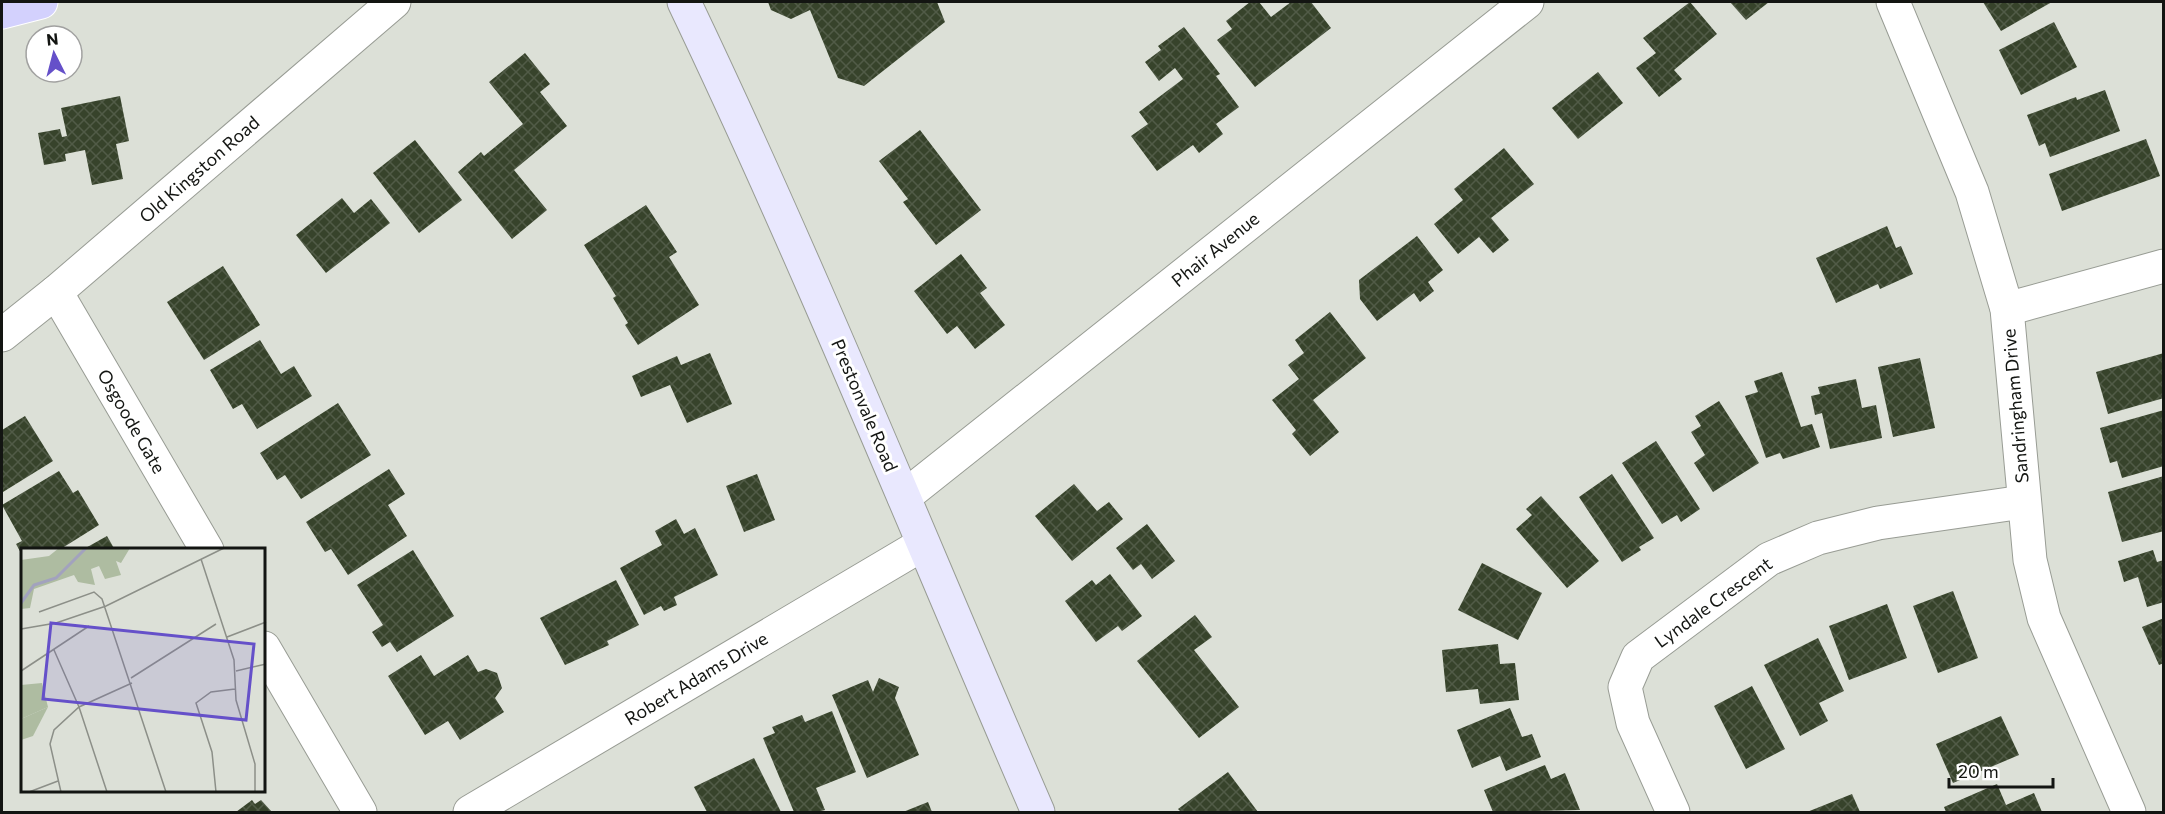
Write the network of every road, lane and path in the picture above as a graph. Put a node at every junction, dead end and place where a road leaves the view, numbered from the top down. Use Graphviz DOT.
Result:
graph roads {
  1 [pos="41,2"];
  2 [pos="394,2"];
  3 [pos="684,2"];
  4 [pos="1527,2"];
  5 [pos="1893,2"];
  6 [pos="2,12"];
  7 [pos="2163,266"];
  8 [pos="56,292"];
  9 [pos="2007,309"];
  10 [pos="2,335"];
  11 [pos="904,496"];
  12 [pos="2023,502"];
  13 [pos="922,544"];
  14 [pos="206,548"];
  15 [pos="266,651"];
  16 [pos="360,813"];
  17 [pos="470,813"];
  18 [pos="1038,813"];
  19 [pos="1673,813"];
  20 [pos="2129,813"];
  1 -- 6 [label="main road"];
  2 -- 8 [label="street, Old Kingston Road"];
  3 -- 11 [label="street, Prestonvale Road"];
  4 -- 11 [label="street, Phair Avenue"];
  5 -- 9 [label="street, Sandringham Drive"];
  7 -- 9 [label="street"];
  8 -- 10 [label="street, Old Kingston Road"];
  8 -- 14 [label="street, Osgoode Gate"];
  9 -- 12 [label="street, Sandringham Drive"];
  11 -- 13 [label="street, Prestonvale Road"];
  12 -- 19 [label="street, Lyndale Crescent"];
  12 -- 20 [label="street, Sandringham Drive"];
  13 -- 17 [label="street, Robert Adams Drive"];
  13 -- 18 [label="street, Prestonvale Road"];
  15 -- 16 [label="street"];
}
